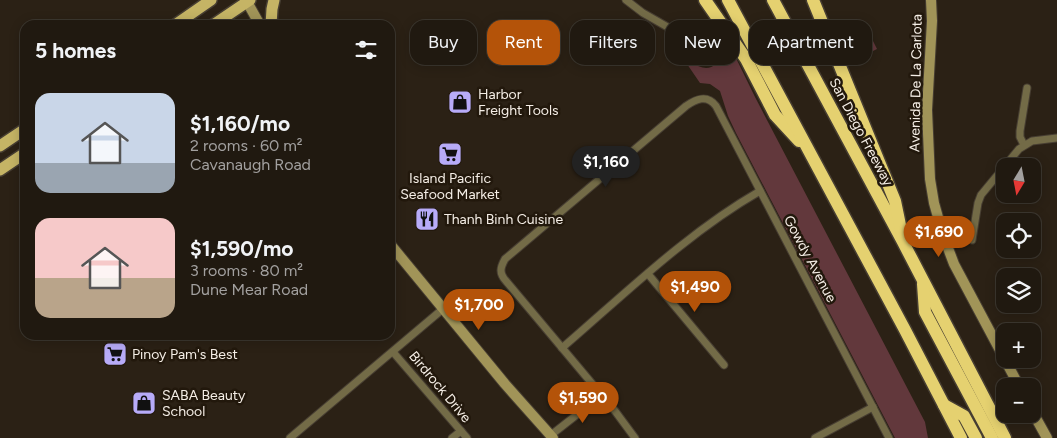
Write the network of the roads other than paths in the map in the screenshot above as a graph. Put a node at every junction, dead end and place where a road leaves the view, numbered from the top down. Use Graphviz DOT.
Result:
graph roads {
  1 [pos="211,0"];
  2 [pos="274,0"];
  3 [pos="626,0"];
  4 [pos="706,0"];
  5 [pos="728,0"];
  6 [pos="773,0"];
  7 [pos="813,0"];
  8 [pos="931,0"];
  9 [pos="247,1"];
  10 [pos="183,20"];
  11 [pos="220,20"];
  12 [pos="257,20"];
  13 [pos="271,20"];
  14 [pos="665,26"];
  15 [pos="1027,88"];
  16 [pos="20,132"];
  17 [pos="1057,138"];
  18 [pos="1024,145"];
  19 [pos="0,146"];
  20 [pos="0,150"];
  21 [pos="811,153"];
  22 [pos="20,156"];
  23 [pos="5,167"];
  24 [pos="760,191"];
  25 [pos="972,240"];
  26 [pos="903,242"];
  27 [pos="395,250"];
  28 [pos="648,274"];
  29 [pos="922,278"];
  30 [pos="444,308"];
  31 [pos="562,348"];
  32 [pos="393,352"];
  33 [pos="724,365"];
  34 [pos="1015,378"];
  35 [pos="602,395"];
  36 [pos="944,404"];
  37 [pos="873,407"];
  38 [pos="1038,423"];
  39 [pos="461,431"];
  40 [pos="552,437"];
  41 [pos="290,438"];
  42 [pos="452,438"];
  43 [pos="467,438"];
  44 [pos="635,438"];
  45 [pos="814,438"];
  46 [pos="889,438"];
  47 [pos="961,438"];
  48 [pos="976,438"];
  49 [pos="992,438"];
  50 [pos="1005,438"];
  51 [pos="1047,438"];
  1 -- 10 [label="main road"];
  2 -- 13 [label="main road"];
  3 -- 14 [label="street"];
  4 -- 21 [label="highway"];
  5 -- 21 [label="highway"];
  6 -- 26 [label="highway, San Diego Freeway"];
  7 -- 26 [label="highway"];
  8 -- 34 [label="main road, Avenida De La Carlota"];
  9 -- 11 [label="main road"];
  9 -- 12 [label="main road"];
  15 -- 18 [label="street"];
  16 -- 19 [label="main road"];
  17 -- 18 [label="street"];
  18 -- 25 [label="street"];
  20 -- 23 [label="main road"];
  21 -- 36 [label="highway"];
  22 -- 23 [label="main road"];
  24 -- 28 [label="street"];
  24 -- 31 [label="street, Gowdy Avenue"];
  24 -- 37 [label="street, Gowdy Avenue"];
  26 -- 29 [label="highway, San Diego Freeway"];
  27 -- 30 [label="main road"];
  28 -- 31 [label="street"];
  28 -- 33 [label="street"];
  29 -- 49 [label="highway"];
  29 -- 50 [label="highway, San Diego Freeway"];
  30 -- 32 [label="street"];
  30 -- 40 [label="main road"];
  31 -- 35 [label="street"];
  32 -- 39 [label="street, Birdrock Drive"];
  32 -- 41 [label="street"];
  35 -- 40 [label="street"];
  35 -- 44 [label="street"];
  36 -- 47 [label="highway"];
  36 -- 48 [label="highway"];
  37 -- 45 [label="street"];
  37 -- 46 [label="street, Gowdy Avenue"];
  38 -- 51 [label="main road"];
  39 -- 42 [label="street"];
  39 -- 43 [label="street, Birdrock Drive"];
}
